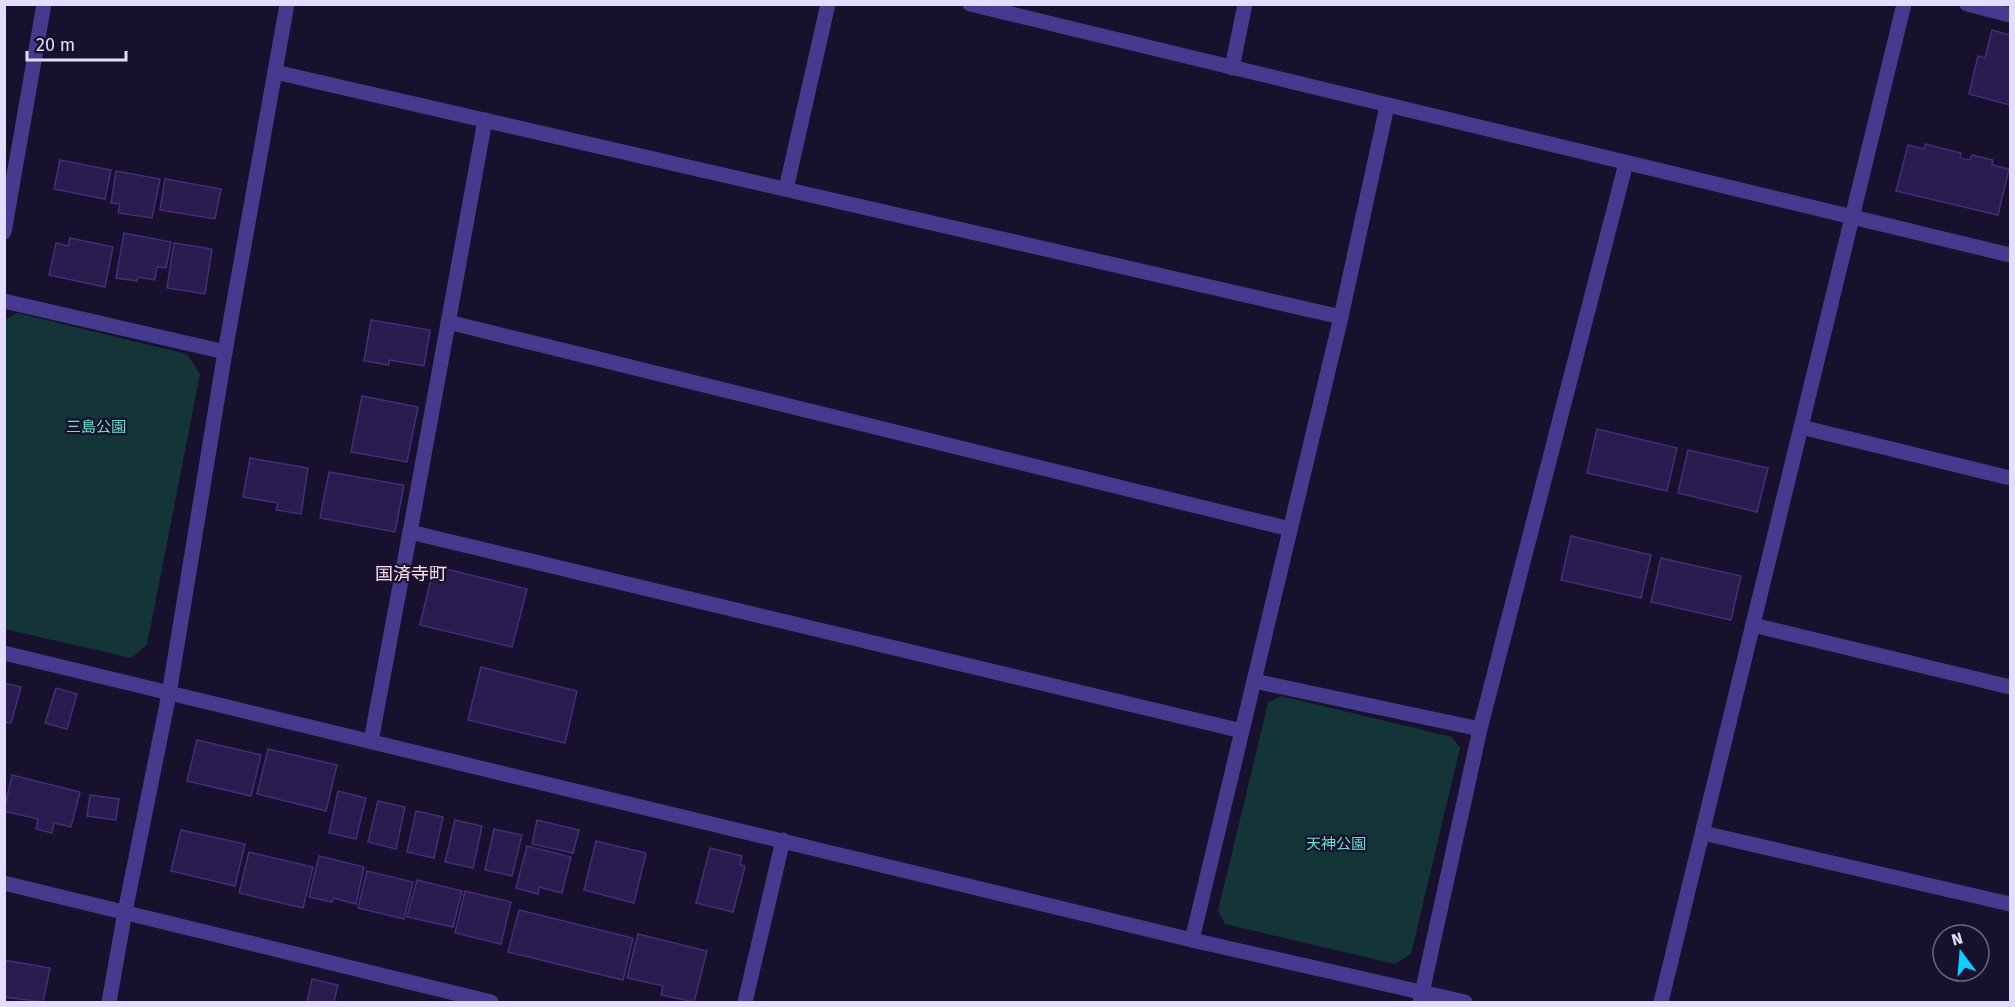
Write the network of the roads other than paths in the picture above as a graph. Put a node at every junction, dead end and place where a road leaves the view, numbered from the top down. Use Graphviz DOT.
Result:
graph roads {
  1 [pos="44,4"];
  2 [pos="287,4"];
  3 [pos="828,4"];
  4 [pos="970,4"];
  5 [pos="1245,4"];
  6 [pos="1904,4"];
  7 [pos="1967,4"];
  8 [pos="2010,15"];
  9 [pos="1232,68"];
  10 [pos="275,72"];
  11 [pos="1387,106"];
  12 [pos="484,120"];
  13 [pos="1626,163"];
  14 [pos="786,189"];
  15 [pos="1852,217"];
  16 [pos="4,232"];
  17 [pos="2010,255"];
  18 [pos="4,301"];
  19 [pos="1341,317"];
  20 [pos="448,322"];
  21 [pos="225,352"];
  22 [pos="1801,428"];
  23 [pos="2010,478"];
  24 [pos="1290,529"];
  25 [pos="410,532"];
  26 [pos="1753,625"];
  27 [pos="4,652"];
  28 [pos="1254,681"];
  29 [pos="2010,687"];
  30 [pos="169,694"];
  31 [pos="1480,729"];
  32 [pos="1242,730"];
  33 [pos="371,741"];
  34 [pos="1703,833"];
  35 [pos="783,840"];
  36 [pos="4,883"];
  37 [pos="2010,904"];
  38 [pos="125,912"];
  39 [pos="1192,940"];
  40 [pos="1421,998"];
  41 [pos="109,1002"];
  42 [pos="491,1002"];
  43 [pos="745,1002"];
  44 [pos="1465,1002"];
  45 [pos="1661,1002"];
  1 -- 16 [label="street"];
  2 -- 10 [label="street"];
  3 -- 14 [label="street"];
  4 -- 9 [label="street"];
  5 -- 9 [label="street"];
  6 -- 15 [label="street"];
  7 -- 8 [label="street"];
  9 -- 11 [label="street"];
  10 -- 12 [label="street"];
  10 -- 21 [label="street"];
  11 -- 13 [label="street"];
  11 -- 19 [label="street"];
  12 -- 14 [label="street"];
  12 -- 20 [label="street"];
  13 -- 15 [label="street"];
  13 -- 31 [label="street"];
  14 -- 19 [label="street"];
  15 -- 17 [label="street"];
  15 -- 22 [label="street"];
  18 -- 21 [label="street"];
  19 -- 24 [label="street"];
  20 -- 24 [label="street"];
  20 -- 25 [label="street"];
  21 -- 30 [label="street"];
  22 -- 23 [label="street"];
  22 -- 26 [label="street"];
  24 -- 28 [label="street"];
  25 -- 32 [label="street"];
  25 -- 33 [label="street"];
  26 -- 29 [label="street"];
  26 -- 34 [label="street"];
  27 -- 30 [label="street"];
  28 -- 31 [label="street"];
  28 -- 32 [label="street"];
  30 -- 33 [label="street"];
  30 -- 38 [label="street"];
  31 -- 40 [label="street"];
  32 -- 39 [label="street"];
  33 -- 35 [label="street"];
  34 -- 37 [label="street"];
  34 -- 45 [label="street"];
  35 -- 39 [label="street"];
  35 -- 43 [label="street"];
  36 -- 38 [label="street"];
  38 -- 41 [label="street"];
  38 -- 42 [label="street"];
  39 -- 40 [label="street"];
  40 -- 44 [label="street"];
}
